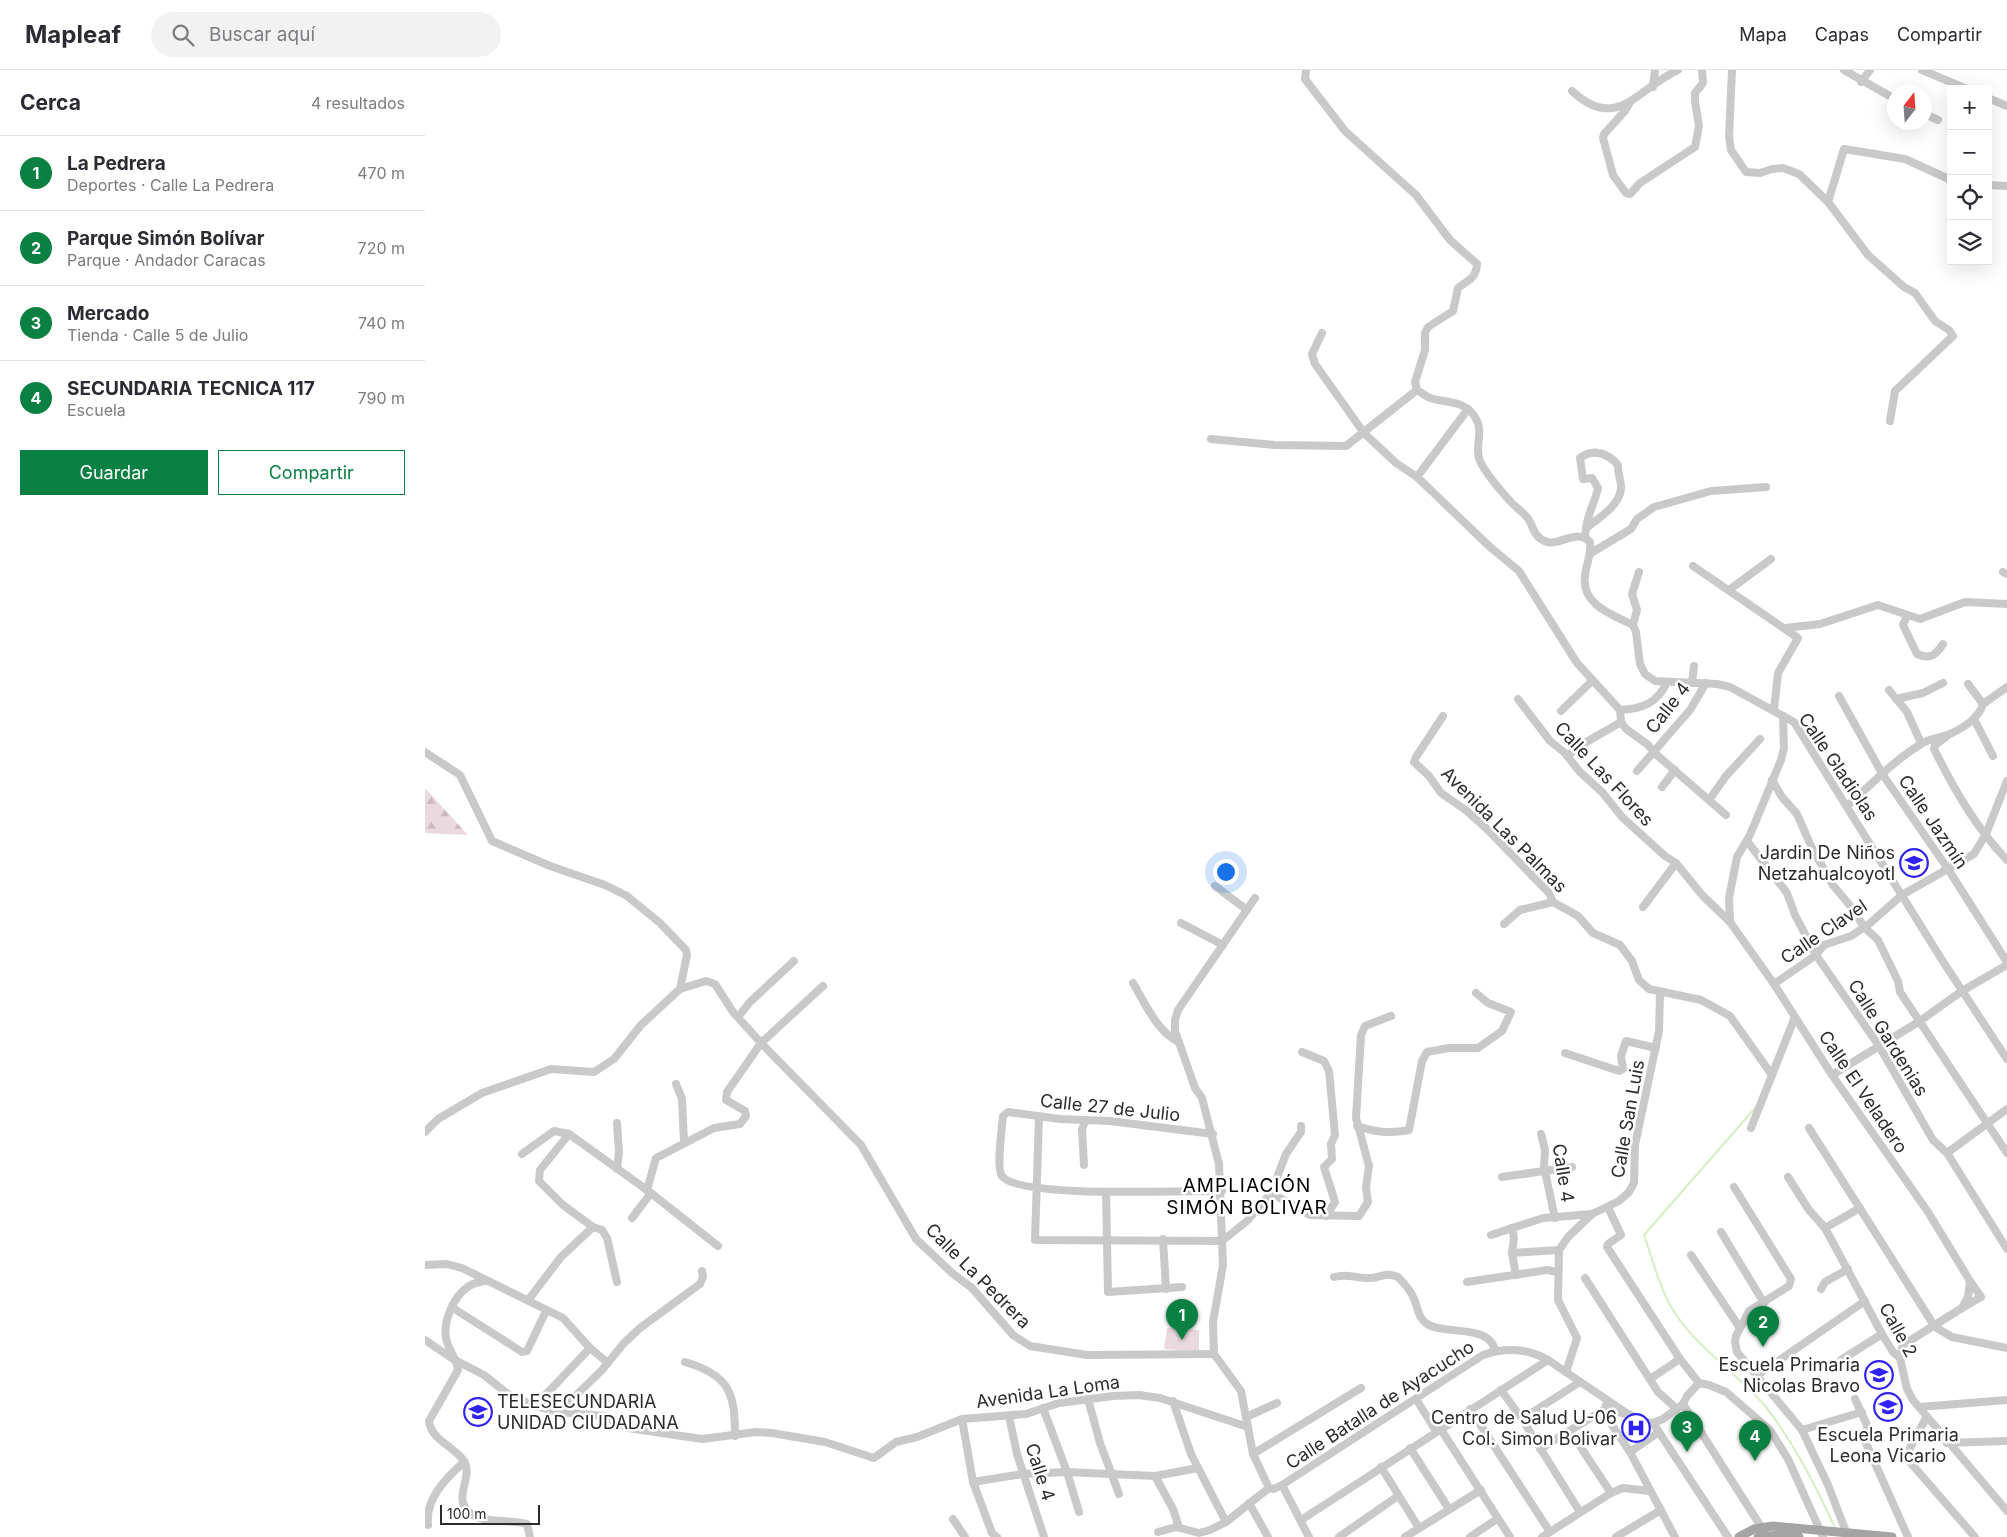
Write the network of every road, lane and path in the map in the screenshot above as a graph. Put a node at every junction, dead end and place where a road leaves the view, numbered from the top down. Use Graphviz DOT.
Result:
graph roads {
  1 [pos="1306,70"];
  2 [pos="1655,70"];
  3 [pos="1677,70"];
  4 [pos="1702,70"];
  5 [pos="1731,70"];
  6 [pos="1844,70"];
  7 [pos="1870,70"];
  8 [pos="1922,70"];
  9 [pos="1861,82"];
  10 [pos="1958,85"];
  11 [pos="1653,87"];
  12 [pos="1572,91"];
  13 [pos="1887,95"];
  14 [pos="1992,100"];
  15 [pos="1630,102"];
  16 [pos="2007,106"];
  17 [pos="1932,117"];
  18 [pos="1938,120"];
  19 [pos="1947,178"];
  20 [pos="1992,185"];
  21 [pos="2007,186"];
  22 [pos="1828,202"];
  23 [pos="1322,333"];
  24 [pos="1417,390"];
  25 [pos="1468,409"];
  26 [pos="1890,421"];
  27 [pos="1364,433"];
  28 [pos="1211,439"];
  29 [pos="1417,477"];
  30 [pos="1766,487"];
  31 [pos="1587,528"];
  32 [pos="1585,537"];
  33 [pos="1591,553"];
  34 [pos="1771,559"];
  35 [pos="1693,566"];
  36 [pos="1639,572"];
  37 [pos="1729,590"];
  38 [pos="2007,604"];
  39 [pos="1907,615"];
  40 [pos="1633,625"];
  41 [pos="1785,628"];
  42 [pos="1943,644"];
  43 [pos="1694,666"];
  44 [pos="1592,681"];
  45 [pos="1667,682"];
  46 [pos="1943,682"];
  47 [pos="1692,683"];
  48 [pos="1706,683"];
  49 [pos="1968,684"];
  50 [pos="2007,687"];
  51 [pos="1889,690"];
  52 [pos="1839,696"];
  53 [pos="1518,699"];
  54 [pos="1897,699"];
  55 [pos="1983,704"];
  56 [pos="1620,710"];
  57 [pos="1774,710"];
  58 [pos="1561,711"];
  59 [pos="1443,716"];
  60 [pos="1783,716"];
  61 [pos="1974,718"];
  62 [pos="1621,722"];
  63 [pos="1949,735"];
  64 [pos="1760,739"];
  65 [pos="1921,743"];
  66 [pos="1654,751"];
  67 [pos="425,752"];
  68 [pos="1567,756"];
  69 [pos="1993,756"];
  70 [pos="1675,770"];
  71 [pos="1637,771"];
  72 [pos="1883,775"];
  73 [pos="1772,780"];
  74 [pos="2007,781"];
  75 [pos="1662,787"];
  76 [pos="1709,800"];
  77 [pos="1847,806"];
  78 [pos="1726,815"];
  79 [pos="1986,834"];
  80 [pos="1747,841"];
  81 [pos="2007,860"];
  82 [pos="1676,863"];
  83 [pos="1948,869"];
  84 [pos="1215,886"];
  85 [pos="1903,895"];
  86 [pos="1255,898"];
  87 [pos="1553,902"];
  88 [pos="1643,907"];
  89 [pos="1247,910"];
  90 [pos="1730,922"];
  91 [pos="1181,923"];
  92 [pos="1504,924"];
  93 [pos="1864,927"];
  94 [pos="1223,945"];
  95 [pos="1816,954"];
  96 [pos="794,961"];
  97 [pos="2007,963"];
  98 [pos="1133,983"];
  99 [pos="1774,984"];
  100 [pos="823,986"];
  101 [pos="680,990"];
  102 [pos="1961,991"];
  103 [pos="1476,993"];
  104 [pos="1660,993"];
  105 [pos="1391,1016"];
  106 [pos="738,1017"];
  107 [pos="1795,1017"];
  108 [pos="1921,1021"];
  109 [pos="1179,1042"];
  110 [pos="761,1043"];
  111 [pos="1879,1046"];
  112 [pos="1656,1048"];
  113 [pos="1301,1052"];
  114 [pos="1565,1053"];
  115 [pos="2007,1058"];
  116 [pos="1772,1075"];
  117 [pos="1832,1075"];
  118 [pos="676,1084"];
  119 [pos="2007,1109"];
  120 [pos="1039,1117"];
  121 [pos="1086,1120"];
  122 [pos="617,1122"];
  123 [pos="1987,1122"];
  124 [pos="1301,1126"];
  125 [pos="1357,1126"];
  126 [pos="1751,1128"];
  127 [pos="1809,1128"];
  128 [pos="425,1132"];
  129 [pos="569,1134"];
  130 [pos="1213,1134"];
  131 [pos="1541,1134"];
  132 [pos="684,1142"];
  133 [pos="1947,1152"];
  134 [pos="2007,1153"];
  135 [pos="522,1154"];
  136 [pos="1084,1165"];
  137 [pos="1572,1167"];
  138 [pos="617,1168"];
  139 [pos="1545,1170"];
  140 [pos="1502,1177"];
  141 [pos="1788,1177"];
  142 [pos="1038,1187"];
  143 [pos="1734,1187"];
  144 [pos="649,1191"];
  145 [pos="1222,1191"];
  146 [pos="1106,1192"];
  147 [pos="1271,1193"];
  148 [pos="1608,1207"];
  149 [pos="1860,1208"];
  150 [pos="1592,1214"];
  151 [pos="1326,1216"];
  152 [pos="632,1218"];
  153 [pos="1555,1218"];
  154 [pos="593,1228"];
  155 [pos="1512,1228"];
  156 [pos="1825,1228"];
  157 [pos="1721,1232"];
  158 [pos="1491,1235"];
  159 [pos="1163,1240"];
  160 [pos="1223,1241"];
  161 [pos="1107,1242"];
  162 [pos="718,1246"];
  163 [pos="2007,1249"];
  164 [pos="1559,1250"];
  165 [pos="1512,1253"];
  166 [pos="1691,1255"];
  167 [pos="425,1265"];
  168 [pos="1848,1269"];
  169 [pos="702,1271"];
  170 [pos="1558,1272"];
  171 [pos="1516,1275"];
  172 [pos="1335,1277"];
  173 [pos="1585,1278"];
  174 [pos="484,1281"];
  175 [pos="1970,1281"];
  176 [pos="617,1282"];
  177 [pos="1467,1282"];
  178 [pos="1182,1287"];
  179 [pos="1166,1289"];
  180 [pos="1821,1289"];
  181 [pos="529,1299"];
  182 [pos="1865,1301"];
  183 [pos="1764,1303"];
  184 [pos="453,1308"];
  185 [pos="1962,1308"];
  186 [pos="546,1311"];
  187 [pos="1935,1327"];
  188 [pos="1740,1328"];
  189 [pos="1883,1334"];
  190 [pos="425,1340"];
  191 [pos="590,1348"];
  192 [pos="2007,1348"];
  193 [pos="1495,1351"];
  194 [pos="1214,1354"];
  195 [pos="1900,1358"];
  196 [pos="1680,1359"];
  197 [pos="1547,1360"];
  198 [pos="1841,1360"];
  199 [pos="458,1362"];
  200 [pos="685,1362"];
  201 [pos="607,1363"];
  202 [pos="1566,1372"];
  203 [pos="1758,1375"];
  204 [pos="1650,1379"];
  205 [pos="1580,1382"];
  206 [pos="1699,1383"];
  207 [pos="1361,1388"];
  208 [pos="1501,1390"];
  209 [pos="1088,1399"];
  210 [pos="1416,1399"];
  211 [pos="1855,1399"];
  212 [pos="2007,1400"];
  213 [pos="1173,1401"];
  214 [pos="1277,1404"];
  215 [pos="1607,1404"];
  216 [pos="535,1406"];
  217 [pos="1680,1407"];
  218 [pos="1919,1407"];
  219 [pos="1043,1408"];
  220 [pos="1471,1409"];
  221 [pos="559,1412"];
  222 [pos="1862,1412"];
  223 [pos="1009,1416"];
  224 [pos="1246,1417"];
  225 [pos="1926,1418"];
  226 [pos="962,1419"];
  227 [pos="1522,1419"];
  228 [pos="1653,1423"];
  229 [pos="1248,1428"];
  230 [pos="1438,1430"];
  231 [pos="1802,1430"];
  232 [pos="1569,1431"];
  233 [pos="1659,1432"];
  234 [pos="735,1436"];
  235 [pos="2007,1441"];
  236 [pos="1947,1443"];
  237 [pos="1409,1448"];
  238 [pos="1540,1449"];
  239 [pos="1630,1452"];
  240 [pos="1253,1454"];
  241 [pos="464,1462"];
  242 [pos="1381,1467"];
  243 [pos="1199,1468"];
  244 [pos="1067,1472"];
  245 [pos="1111,1473"];
  246 [pos="1023,1474"];
  247 [pos="1155,1476"];
  248 [pos="973,1482"];
  249 [pos="1283,1486"];
  250 [pos="1269,1488"];
  251 [pos="1481,1490"];
  252 [pos="1650,1491"];
  253 [pos="1611,1493"];
  254 [pos="1119,1494"];
  255 [pos="1398,1496"];
  256 [pos="1249,1503"];
  257 [pos="1449,1509"];
  258 [pos="1661,1510"];
  259 [pos="2007,1510"];
  260 [pos="1079,1512"];
  261 [pos="1580,1512"];
  262 [pos="953,1519"];
  263 [pos="1497,1519"];
  264 [pos="1301,1520"];
  265 [pos="1225,1522"];
  266 [pos="428,1525"];
  267 [pos="1176,1528"];
  268 [pos="1419,1528"];
  269 [pos="1158,1532"];
  270 [pos="1550,1532"];
  271 [pos="1762,1533"];
  272 [pos="1822,1533"];
  273 [pos="1847,1535"];
  274 [pos="530,1537"];
  275 [pos="965,1537"];
  276 [pos="997,1537"];
  277 [pos="1044,1537"];
  278 [pos="1268,1537"];
  279 [pos="1309,1537"];
  280 [pos="1339,1537"];
  281 [pos="1405,1537"];
  282 [pos="1470,1537"];
  283 [pos="1510,1537"];
  284 [pos="1542,1537"];
  285 [pos="1616,1537"];
  286 [pos="1675,1537"];
  287 [pos="1728,1537"];
  288 [pos="1739,1537"];
  289 [pos="1799,1537"];
  290 [pos="1892,1537"];
  291 [pos="1908,1537"];
  292 [pos="1975,1537"];
  1 -- 24 [label="street"];
  2 -- 11 [label="street"];
  3 -- 11 [label="street"];
  4 -- 15 [label="street"];
  5 -- 22 [label="street"];
  6 -- 9 [label="street"];
  7 -- 9 [label="street"];
  8 -- 10 [label="street"];
  9 -- 13 [label="street"];
  11 -- 15 [label="street"];
  12 -- 15 [label="street"];
  14 -- 16 [label="street"];
  17 -- 18 [label="street"];
  19 -- 22 [label="street"];
  20 -- 21 [label="street"];
  22 -- 26 [label="street"];
  23 -- 27 [label="street"];
  24 -- 25 [label="street"];
  24 -- 27 [label="street"];
  25 -- 29 [label="street"];
  25 -- 32 [label="street"];
  27 -- 28 [label="street"];
  27 -- 29 [label="street"];
  29 -- 44 [label="street"];
  30 -- 33 [label="street"];
  31 -- 31 [label="street"];
  31 -- 32 [label="street"];
  32 -- 33 [label="street"];
  33 -- 40 [label="street"];
  34 -- 37 [label="street"];
  35 -- 37 [label="street"];
  36 -- 40 [label="street"];
  37 -- 41 [label="street"];
  38 -- 39 [label="street"];
  39 -- 41 [label="street"];
  39 -- 42 [label="street"];
  40 -- 45 [label="street, Calle Gladiolas"];
  41 -- 57 [label="street"];
  43 -- 47 [label="street"];
  44 -- 56 [label="street"];
  44 -- 58 [label="street"];
  45 -- 47 [label="street, Calle Gladiolas"];
  45 -- 56 [label="street"];
  46 -- 54 [label="street"];
  47 -- 48 [label="street, Calle Gladiolas"];
  48 -- 57 [label="street, Calle Gladiolas"];
  48 -- 66 [label="street, Calle 4"];
  49 -- 55 [label="street"];
  50 -- 55 [label="street"];
  51 -- 54 [label="street"];
  52 -- 72 [label="street, Calle Jazmín"];
  53 -- 68 [label="street, Calle Las Flores"];
  54 -- 65 [label="street"];
  55 -- 61 [label="street"];
  56 -- 62 [label="street"];
  57 -- 60 [label="street, Calle Gladiolas"];
  59 -- 87 [label="street, Avenida Las Palmas"];
  60 -- 73 [label="street"];
  60 -- 77 [label="street, Calle Gladiolas"];
  61 -- 63 [label="street"];
  61 -- 69 [label="street"];
  62 -- 66 [label="street"];
  62 -- 68 [label="street"];
  63 -- 65 [label="street"];
  63 -- 79 [label="street"];
  64 -- 76 [label="street"];
  65 -- 72 [label="street"];
  66 -- 70 [label="street"];
  66 -- 71 [label="street, Calle 4"];
  67 -- 101 [label="street"];
  68 -- 82 [label="street, Calle Las Flores"];
  70 -- 75 [label="street"];
  70 -- 76 [label="street"];
  72 -- 77 [label="street"];
  72 -- 83 [label="street, Calle Jazmín"];
  73 -- 80 [label="street"];
  73 -- 93 [label="street"];
  74 -- 79 [label="street, Calle Clavel"];
  76 -- 78 [label="street"];
  77 -- 85 [label="street, Calle Gladiolas"];
  79 -- 81 [label="street"];
  79 -- 83 [label="street, Calle Clavel"];
  80 -- 90 [label="street"];
  80 -- 95 [label="street, Calle Gardenias"];
  82 -- 88 [label="street"];
  82 -- 90 [label="street, Calle El Veladero"];
  83 -- 85 [label="street, Calle Clavel"];
  83 -- 97 [label="street, Calle Jazmín"];
  84 -- 89 [label="street"];
  85 -- 93 [label="street, Calle Clavel"];
  85 -- 102 [label="street, Calle Gladiolas"];
  86 -- 89 [label="street"];
  87 -- 92 [label="street"];
  87 -- 104 [label="street, Avenida Las Palmas"];
  89 -- 94 [label="street"];
  90 -- 99 [label="street, Calle El Veladero"];
  91 -- 94 [label="street"];
  93 -- 95 [label="street, Calle Clavel"];
  93 -- 108 [label="street"];
  94 -- 109 [label="street"];
  95 -- 99 [label="street, Calle Clavel"];
  95 -- 111 [label="street, Calle Gardenias"];
  96 -- 106 [label="street"];
  97 -- 102 [label="street"];
  98 -- 109 [label="street"];
  99 -- 107 [label="street, Calle El Veladero"];
  100 -- 110 [label="street"];
  101 -- 106 [label="street, Calle La Pedrera"];
  101 -- 128 [label="street"];
  102 -- 108 [label="street"];
  102 -- 115 [label="street, Calle Gladiolas"];
  103 -- 125 [label="street"];
  104 -- 112 [label="street, Calle San Luis"];
  104 -- 116 [label="street"];
  105 -- 125 [label="street"];
  106 -- 110 [label="street, Calle La Pedrera"];
  107 -- 116 [label="street"];
  107 -- 117 [label="street, Calle El Veladero"];
  108 -- 111 [label="street"];
  108 -- 123 [label="street"];
  109 -- 130 [label="street"];
  110 -- 132 [label="street"];
  110 -- 194 [label="street, Calle La Pedrera"];
  111 -- 117 [label="street"];
  111 -- 133 [label="street, Calle Gardenias"];
  112 -- 114 [label="street"];
  112 -- 148 [label="street, Calle San Luis"];
  113 -- 151 [label="street"];
  116 -- 126 [label="street"];
  117 -- 175 [label="street, Calle El Veladero"];
  118 -- 132 [label="street"];
  119 -- 123 [label="street"];
  120 -- 121 [label="street, Calle 27 de Julio"];
  120 -- 142 [label="street"];
  120 -- 142 [label="street, Calle 27 de Julio"];
  121 -- 130 [label="street, Calle 27 de Julio"];
  121 -- 136 [label="street"];
  122 -- 138 [label="street"];
  123 -- 133 [label="street"];
  123 -- 134 [label="street"];
  124 -- 147 [label="street"];
  125 -- 151 [label="street"];
  127 -- 149 [label="street"];
  129 -- 135 [label="street"];
  129 -- 138 [label="street"];
  129 -- 154 [label="street"];
  130 -- 145 [label="street"];
  131 -- 139 [label="street, Calle 4"];
  132 -- 144 [label="street"];
  133 -- 163 [label="street, Calle Gardenias"];
  137 -- 139 [label="street"];
  138 -- 144 [label="street"];
  139 -- 140 [label="street"];
  139 -- 153 [label="street, Calle 4"];
  141 -- 156 [label="street, Calle 2"];
  142 -- 146 [label="street"];
  142 -- 161 [label="street"];
  143 -- 183 [label="street"];
  144 -- 152 [label="street"];
  144 -- 162 [label="street"];
  145 -- 146 [label="street"];
  145 -- 160 [label="street"];
  146 -- 161 [label="street"];
  147 -- 151 [label="street"];
  147 -- 160 [label="street"];
  148 -- 150 [label="street, Calle San Luis"];
  148 -- 196 [label="street"];
  149 -- 156 [label="street"];
  149 -- 187 [label="street"];
  150 -- 153 [label="street, Calle San Luis"];
  150 -- 164 [label="street"];
  153 -- 155 [label="street, Calle San Luis"];
  154 -- 176 [label="street"];
  154 -- 181 [label="street"];
  155 -- 158 [label="street, Calle San Luis"];
  155 -- 165 [label="street"];
  156 -- 168 [label="street, Calle 2"];
  157 -- 183 [label="street"];
  159 -- 160 [label="street"];
  159 -- 161 [label="street"];
  159 -- 179 [label="street"];
  160 -- 194 [label="street"];
  161 -- 179 [label="street"];
  164 -- 165 [label="street"];
  164 -- 170 [label="street"];
  165 -- 171 [label="street"];
  166 -- 188 [label="street"];
  167 -- 174 [label="street"];
  168 -- 180 [label="street"];
  168 -- 182 [label="street, Calle 2"];
  169 -- 201 [label="street"];
  170 -- 171 [label="street"];
  170 -- 202 [label="street"];
  171 -- 177 [label="street"];
  172 -- 193 [label="street"];
  173 -- 204 [label="street"];
  174 -- 181 [label="street"];
  174 -- 184 [label="street"];
  175 -- 185 [label="street"];
  175 -- 185 [label="street, Calle El Veladero"];
  178 -- 179 [label="street"];
  181 -- 186 [label="street"];
  182 -- 189 [label="street, Calle 2"];
  182 -- 203 [label="street"];
  183 -- 188 [label="street"];
  184 -- 186 [label="street"];
  184 -- 199 [label="street"];
  185 -- 187 [label="street"];
  186 -- 191 [label="street"];
  187 -- 192 [label="street"];
  187 -- 195 [label="street"];
  188 -- 203 [label="street"];
  189 -- 195 [label="street, Calle 2"];
  189 -- 198 [label="street"];
  190 -- 199 [label="street"];
  191 -- 201 [label="street"];
  191 -- 216 [label="street"];
  193 -- 197 [label="street, Calle Batalla de Ayacucho"];
  193 -- 210 [label="street, Calle Batalla de Ayacucho"];
  194 -- 224 [label="street"];
  195 -- 218 [label="street, Calle 2"];
  196 -- 204 [label="street"];
  196 -- 206 [label="street"];
  197 -- 202 [label="street, Calle Batalla de Ayacucho"];
  197 -- 208 [label="street"];
  199 -- 216 [label="street"];
  199 -- 241 [label="street"];
  200 -- 234 [label="street"];
  201 -- 221 [label="street"];
  202 -- 205 [label="street, Calle Batalla de Ayacucho"];
  203 -- 231 [label="street"];
  204 -- 217 [label="street"];
  205 -- 215 [label="street, Calle Batalla de Ayacucho"];
  205 -- 227 [label="street"];
  206 -- 217 [label="street"];
  206 -- 272 [label="street"];
  207 -- 240 [label="street"];
  208 -- 220 [label="street"];
  208 -- 227 [label="street"];
  209 -- 213 [label="street, Avenida La Loma"];
  209 -- 219 [label="street, Avenida La Loma"];
  209 -- 245 [label="street"];
  210 -- 230 [label="street"];
  210 -- 249 [label="street, Calle Batalla de Ayacucho"];
  211 -- 222 [label="street"];
  212 -- 218 [label="street"];
  213 -- 229 [label="street, Avenida La Loma"];
  213 -- 243 [label="street"];
  214 -- 224 [label="street"];
  215 -- 228 [label="street, Calle Batalla de Ayacucho"];
  215 -- 232 [label="street"];
  215 -- 239 [label="street"];
  216 -- 221 [label="street"];
  217 -- 228 [label="street"];
  217 -- 271 [label="street"];
  218 -- 225 [label="street, Calle 2"];
  219 -- 223 [label="street, Avenida La Loma"];
  219 -- 244 [label="street"];
  220 -- 230 [label="street"];
  220 -- 270 [label="street"];
  221 -- 234 [label="street"];
  222 -- 231 [label="street"];
  222 -- 291 [label="street"];
  223 -- 226 [label="street, Avenida La Loma"];
  223 -- 246 [label="street, Calle 4"];
  224 -- 229 [label="street"];
  225 -- 236 [label="street, Calle 2"];
  225 -- 292 [label="street"];
  226 -- 234 [label="street, Avenida La Loma"];
  226 -- 248 [label="street"];
  227 -- 238 [label="street"];
  228 -- 233 [label="street"];
  229 -- 240 [label="street"];
  230 -- 237 [label="street"];
  230 -- 251 [label="street"];
  231 -- 273 [label="street"];
  232 -- 238 [label="street"];
  232 -- 253 [label="street"];
  233 -- 239 [label="street"];
  233 -- 287 [label="street"];
  235 -- 236 [label="street"];
  236 -- 259 [label="street, Calle 2"];
  237 -- 242 [label="street"];
  237 -- 257 [label="street"];
  238 -- 261 [label="street"];
  239 -- 252 [label="street"];
  240 -- 250 [label="street"];
  241 -- 266 [label="street"];
  241 -- 274 [label="street"];
  242 -- 255 [label="street"];
  242 -- 264 [label="street"];
  243 -- 247 [label="street"];
  243 -- 265 [label="street"];
  244 -- 245 [label="street"];
  244 -- 246 [label="street"];
  244 -- 260 [label="street"];
  245 -- 247 [label="street"];
  245 -- 254 [label="street"];
  246 -- 248 [label="street"];
  246 -- 277 [label="street, Calle 4"];
  247 -- 267 [label="street"];
  248 -- 276 [label="street"];
  249 -- 250 [label="street"];
  249 -- 264 [label="street, Calle Batalla de Ayacucho"];
  250 -- 256 [label="street"];
  251 -- 257 [label="street"];
  251 -- 263 [label="street"];
  252 -- 253 [label="street"];
  252 -- 258 [label="street"];
  253 -- 261 [label="street"];
  255 -- 268 [label="street"];
  255 -- 280 [label="street"];
  256 -- 265 [label="street"];
  256 -- 278 [label="street"];
  257 -- 268 [label="street"];
  258 -- 285 [label="street"];
  258 -- 286 [label="street"];
  261 -- 270 [label="street"];
  262 -- 275 [label="street"];
  263 -- 282 [label="street"];
  263 -- 283 [label="street"];
  264 -- 279 [label="street, Calle Batalla de Ayacucho"];
  265 -- 267 [label="street"];
  267 -- 269 [label="street"];
  268 -- 281 [label="street"];
  270 -- 284 [label="street"];
  271 -- 272 [label="main road"];
  271 -- 288 [label="main road"];
  271 -- 289 [label="main road"];
  272 -- 273 [label="main road"];
  273 -- 290 [label="main road"];
}
